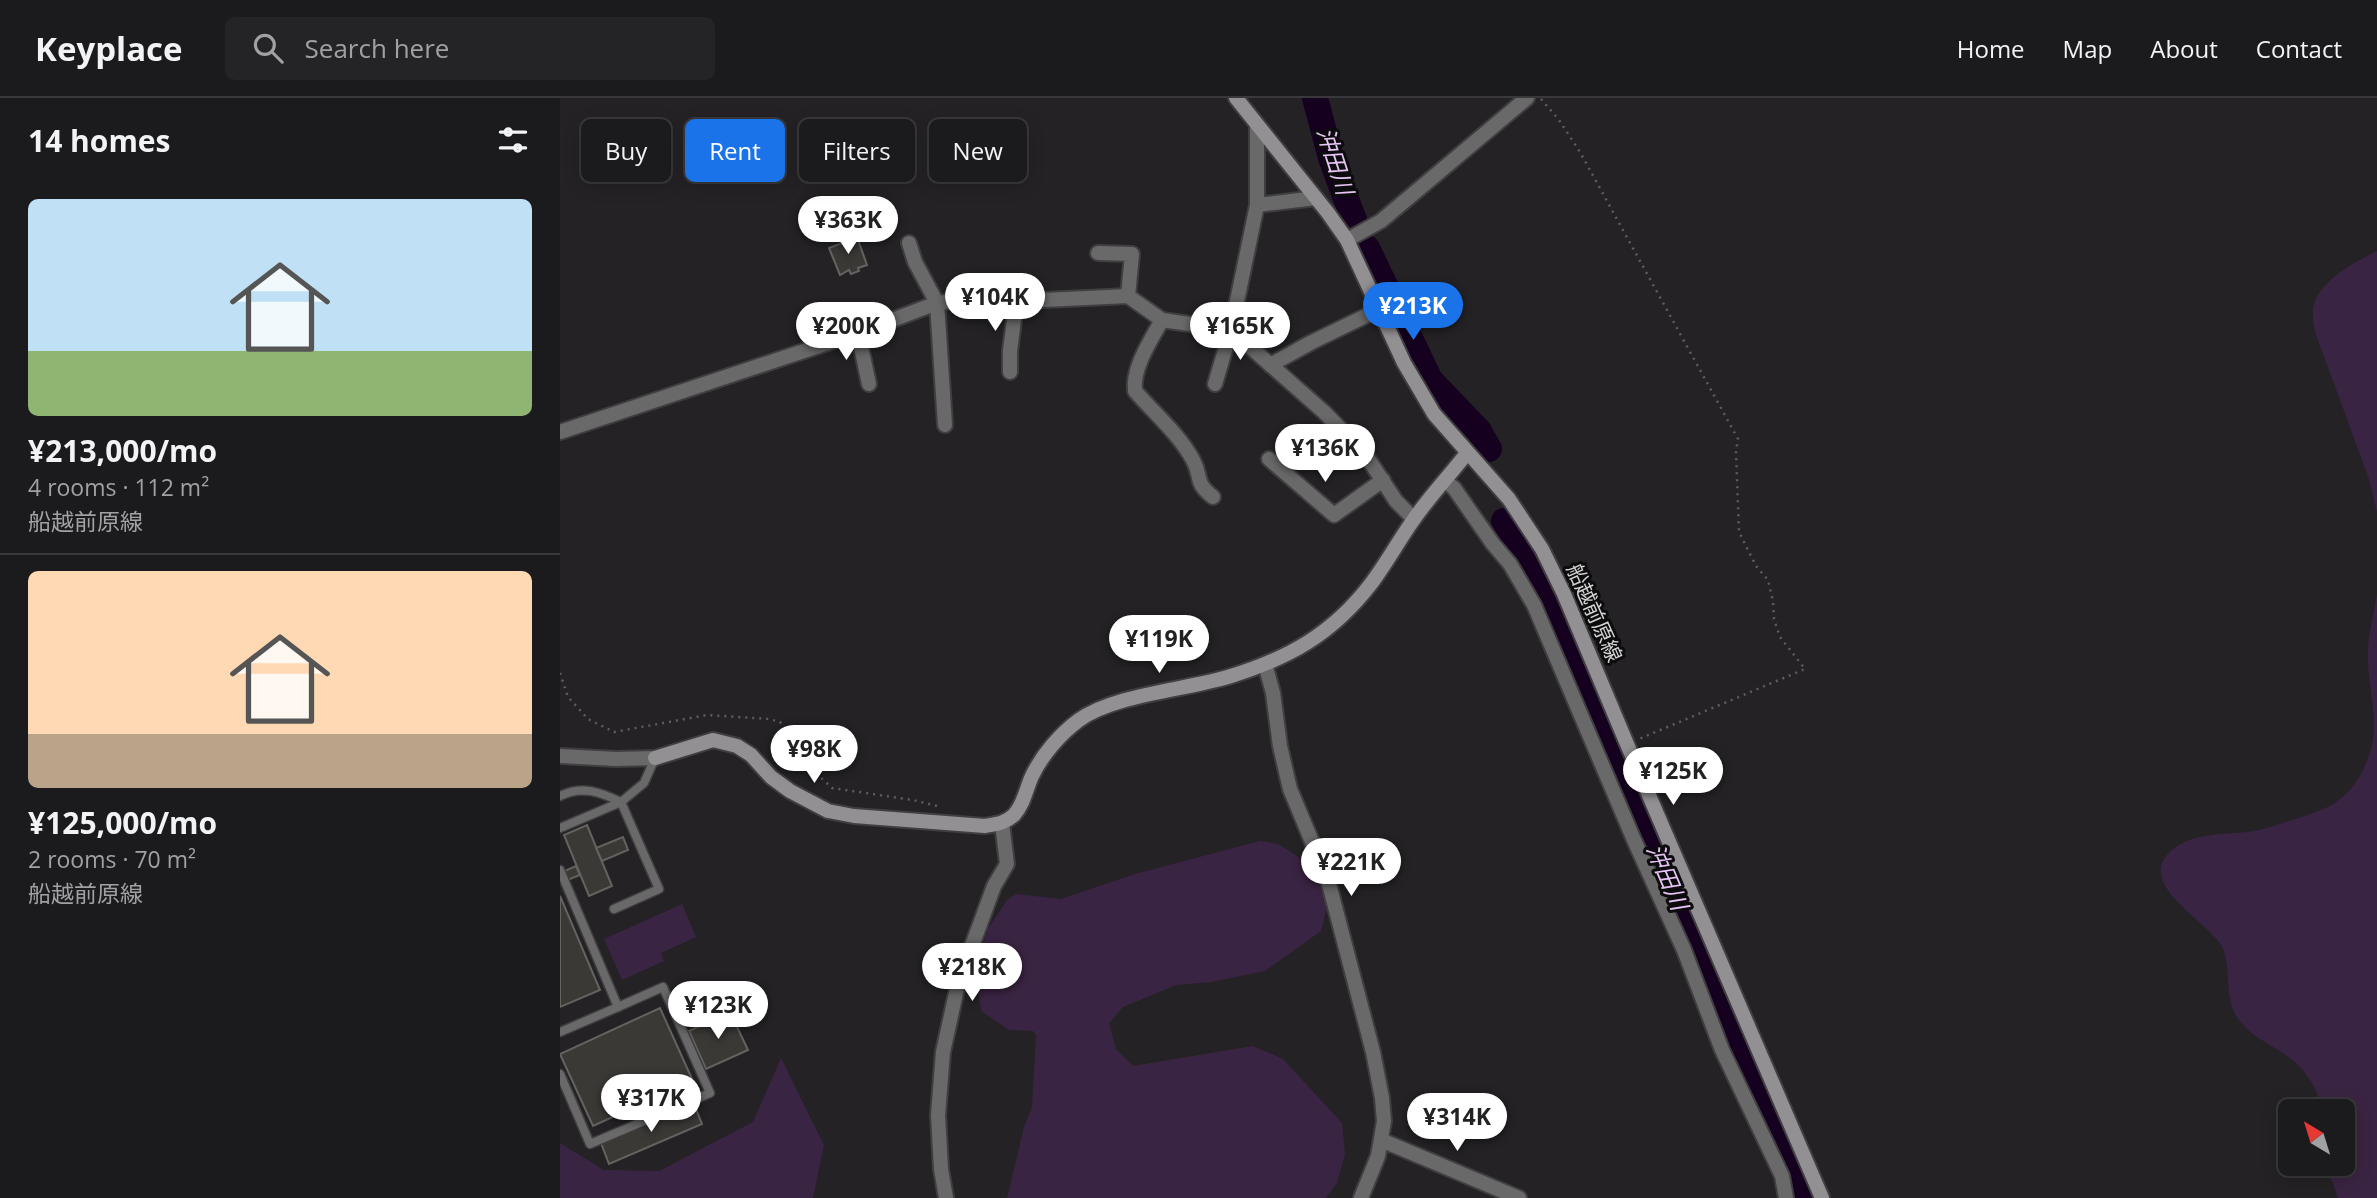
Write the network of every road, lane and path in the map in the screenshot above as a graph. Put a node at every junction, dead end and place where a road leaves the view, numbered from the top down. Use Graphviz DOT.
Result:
graph roads {
  1 [pos="1236,98"];
  2 [pos="1527,98"];
  3 [pos="1540,98"];
  4 [pos="1257,126"];
  5 [pos="1316,198"];
  6 [pos="1257,205"];
  7 [pos="1347,240"];
  8 [pos="904,247"];
  9 [pos="1098,253"];
  10 [pos="1017,296"];
  11 [pos="1128,296"];
  12 [pos="937,303"];
  13 [pos="1378,310"];
  14 [pos="1162,320"];
  15 [pos="1231,330"];
  16 [pos="858,334"];
  17 [pos="1270,365"];
  18 [pos="1010,372"];
  19 [pos="869,384"];
  20 [pos="1215,384"];
  21 [pos="946,425"];
  22 [pos="560,432"];
  23 [pos="1467,453"];
  24 [pos="1269,459"];
  25 [pos="1383,481"];
  26 [pos="1445,481"];
  27 [pos="1213,498"];
  28 [pos="1414,519"];
  29 [pos="1265,664"];
  30 [pos="1627,744"];
  31 [pos="560,755"];
  32 [pos="655,758"];
  33 [pos="560,796"];
  34 [pos="621,802"];
  35 [pos="1002,823"];
  36 [pos="560,828"];
  37 [pos="560,870"];
  38 [pos="614,909"];
  39 [pos="618,1007"];
  40 [pos="560,1032"];
  41 [pos="560,1074"];
  42 [pos="1381,1140"];
  43 [pos="946,1198"];
  44 [pos="1361,1198"];
  45 [pos="1519,1198"];
  46 [pos="1786,1198"];
  47 [pos="1822,1198"];
  1 -- 4 [label="main road, 船越前原線"];
  2 -- 7 [label="street"];
  3 -- 30 [label="path"];
  4 -- 5 [label="main road, 船越前原線"];
  4 -- 6 [label="street"];
  5 -- 6 [label="street"];
  5 -- 7 [label="main road, 船越前原線"];
  6 -- 15 [label="street"];
  7 -- 13 [label="main road, 船越前原線"];
  8 -- 12 [label="street"];
  9 -- 11 [label="street"];
  10 -- 11 [label="street"];
  10 -- 12 [label="street"];
  10 -- 18 [label="street"];
  11 -- 14 [label="street"];
  12 -- 16 [label="street"];
  12 -- 21 [label="street"];
  13 -- 17 [label="street"];
  13 -- 23 [label="main road, 船越前原線"];
  14 -- 15 [label="street"];
  14 -- 27 [label="street"];
  15 -- 17 [label="street"];
  15 -- 20 [label="street"];
  16 -- 19 [label="street"];
  16 -- 22 [label="street"];
  17 -- 25 [label="street"];
  23 -- 26 [label="main road"];
  23 -- 30 [label="main road, 船越前原線"];
  24 -- 25 [label="street"];
  25 -- 28 [label="street"];
  26 -- 28 [label="main road"];
  26 -- 46 [label="street"];
  28 -- 29 [label="main road"];
  29 -- 35 [label="main road"];
  29 -- 42 [label="street"];
  30 -- 47 [label="main road, 船越前原線"];
  31 -- 32 [label="street"];
  32 -- 34 [label="lane"];
  32 -- 35 [label="main road"];
  33 -- 34 [label="lane"];
  34 -- 36 [label="lane"];
  34 -- 38 [label="lane"];
  35 -- 43 [label="street"];
  37 -- 39 [label="lane"];
  39 -- 40 [label="lane"];
  39 -- 41 [label="lane"];
  42 -- 44 [label="street"];
  42 -- 45 [label="street"];
}
